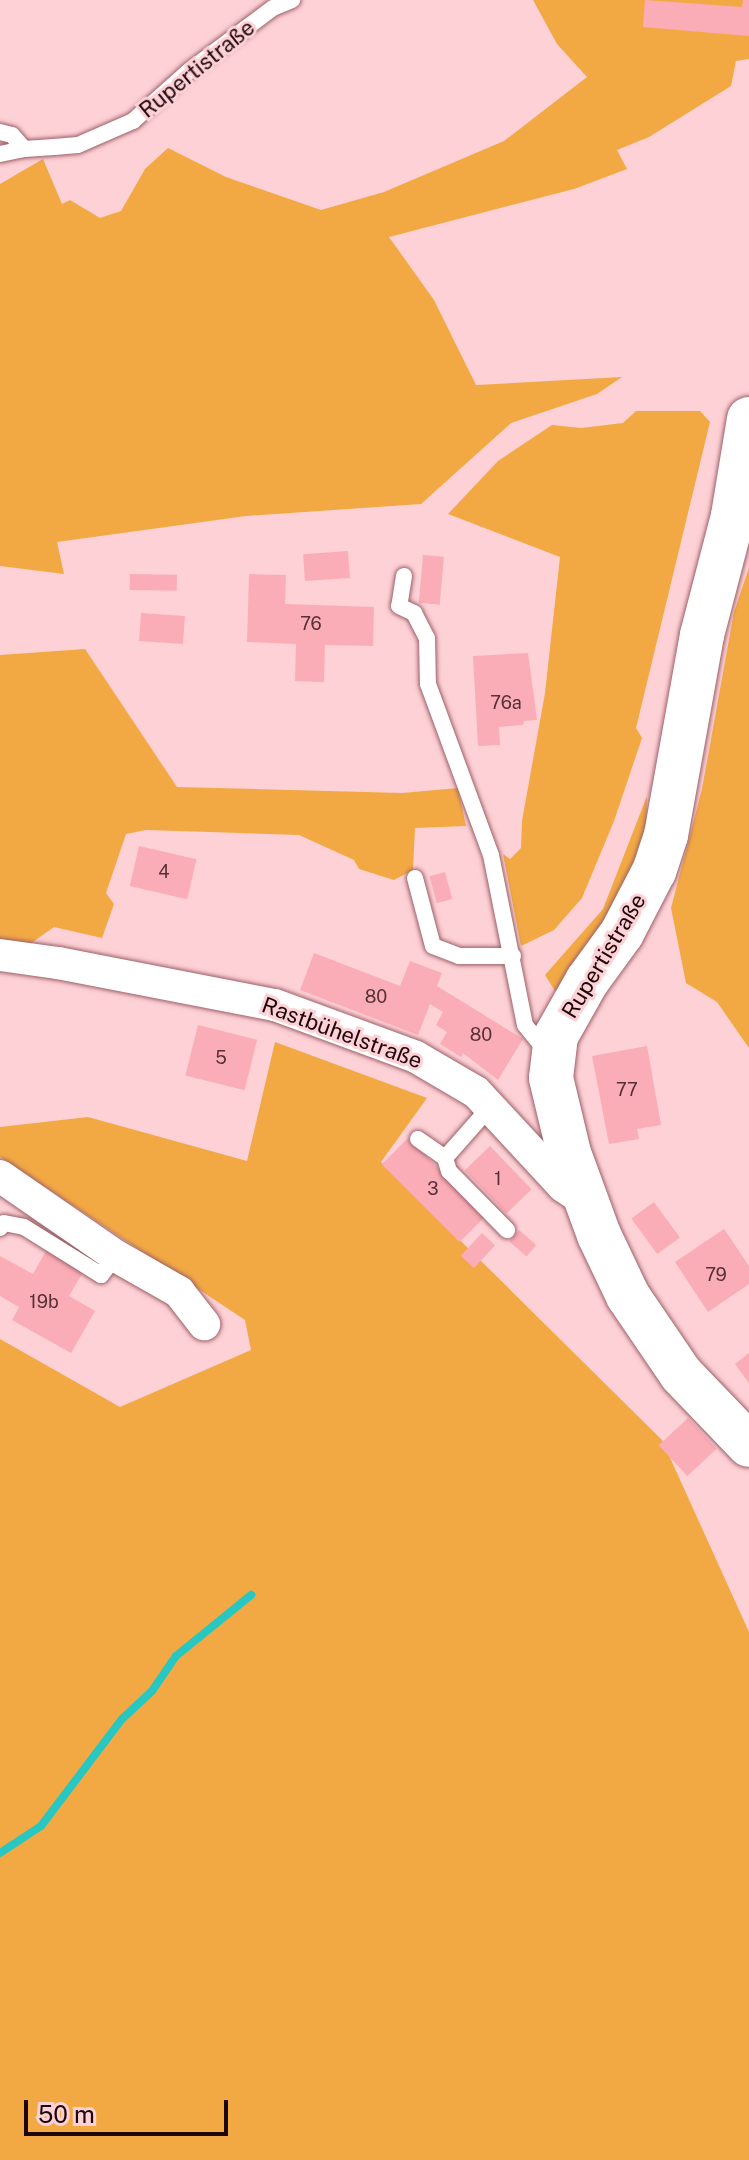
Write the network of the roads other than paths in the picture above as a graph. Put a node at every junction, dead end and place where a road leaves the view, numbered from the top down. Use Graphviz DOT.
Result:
graph roads {
  1 [pos="292,0"];
  2 [pos="0,132"];
  3 [pos="24,149"];
  4 [pos="0,154"];
  5 [pos="749,419"];
  6 [pos="404,576"];
  7 [pos="415,878"];
  8 [pos="0,955"];
  9 [pos="513,956"];
  10 [pos="538,1040"];
  11 [pos="490,1107"];
  12 [pos="418,1139"];
  13 [pos="445,1158"];
  14 [pos="0,1176"];
  15 [pos="587,1202"];
  16 [pos="0,1228"];
  17 [pos="507,1230"];
  18 [pos="116,1256"];
  19 [pos="204,1324"];
  20 [pos="749,1445"];
  1 -- 3 [label="lane, Rupertistraße"];
  2 -- 3 [label="lane"];
  3 -- 4 [label="lane, Rupertistraße"];
  5 -- 10 [label="main road, Rupertistraße"];
  6 -- 9 [label="lane"];
  7 -- 9 [label="lane"];
  8 -- 11 [label="street, Rastbühelstraße"];
  9 -- 10 [label="lane"];
  10 -- 15 [label="main road, Rupertistraße"];
  11 -- 13 [label="lane"];
  11 -- 15 [label="street, Rastbühelstraße"];
  12 -- 13 [label="lane"];
  13 -- 17 [label="lane"];
  14 -- 18 [label="street"];
  15 -- 20 [label="main road, Rupertistraße"];
  16 -- 18 [label="lane"];
  18 -- 19 [label="street"];
}
